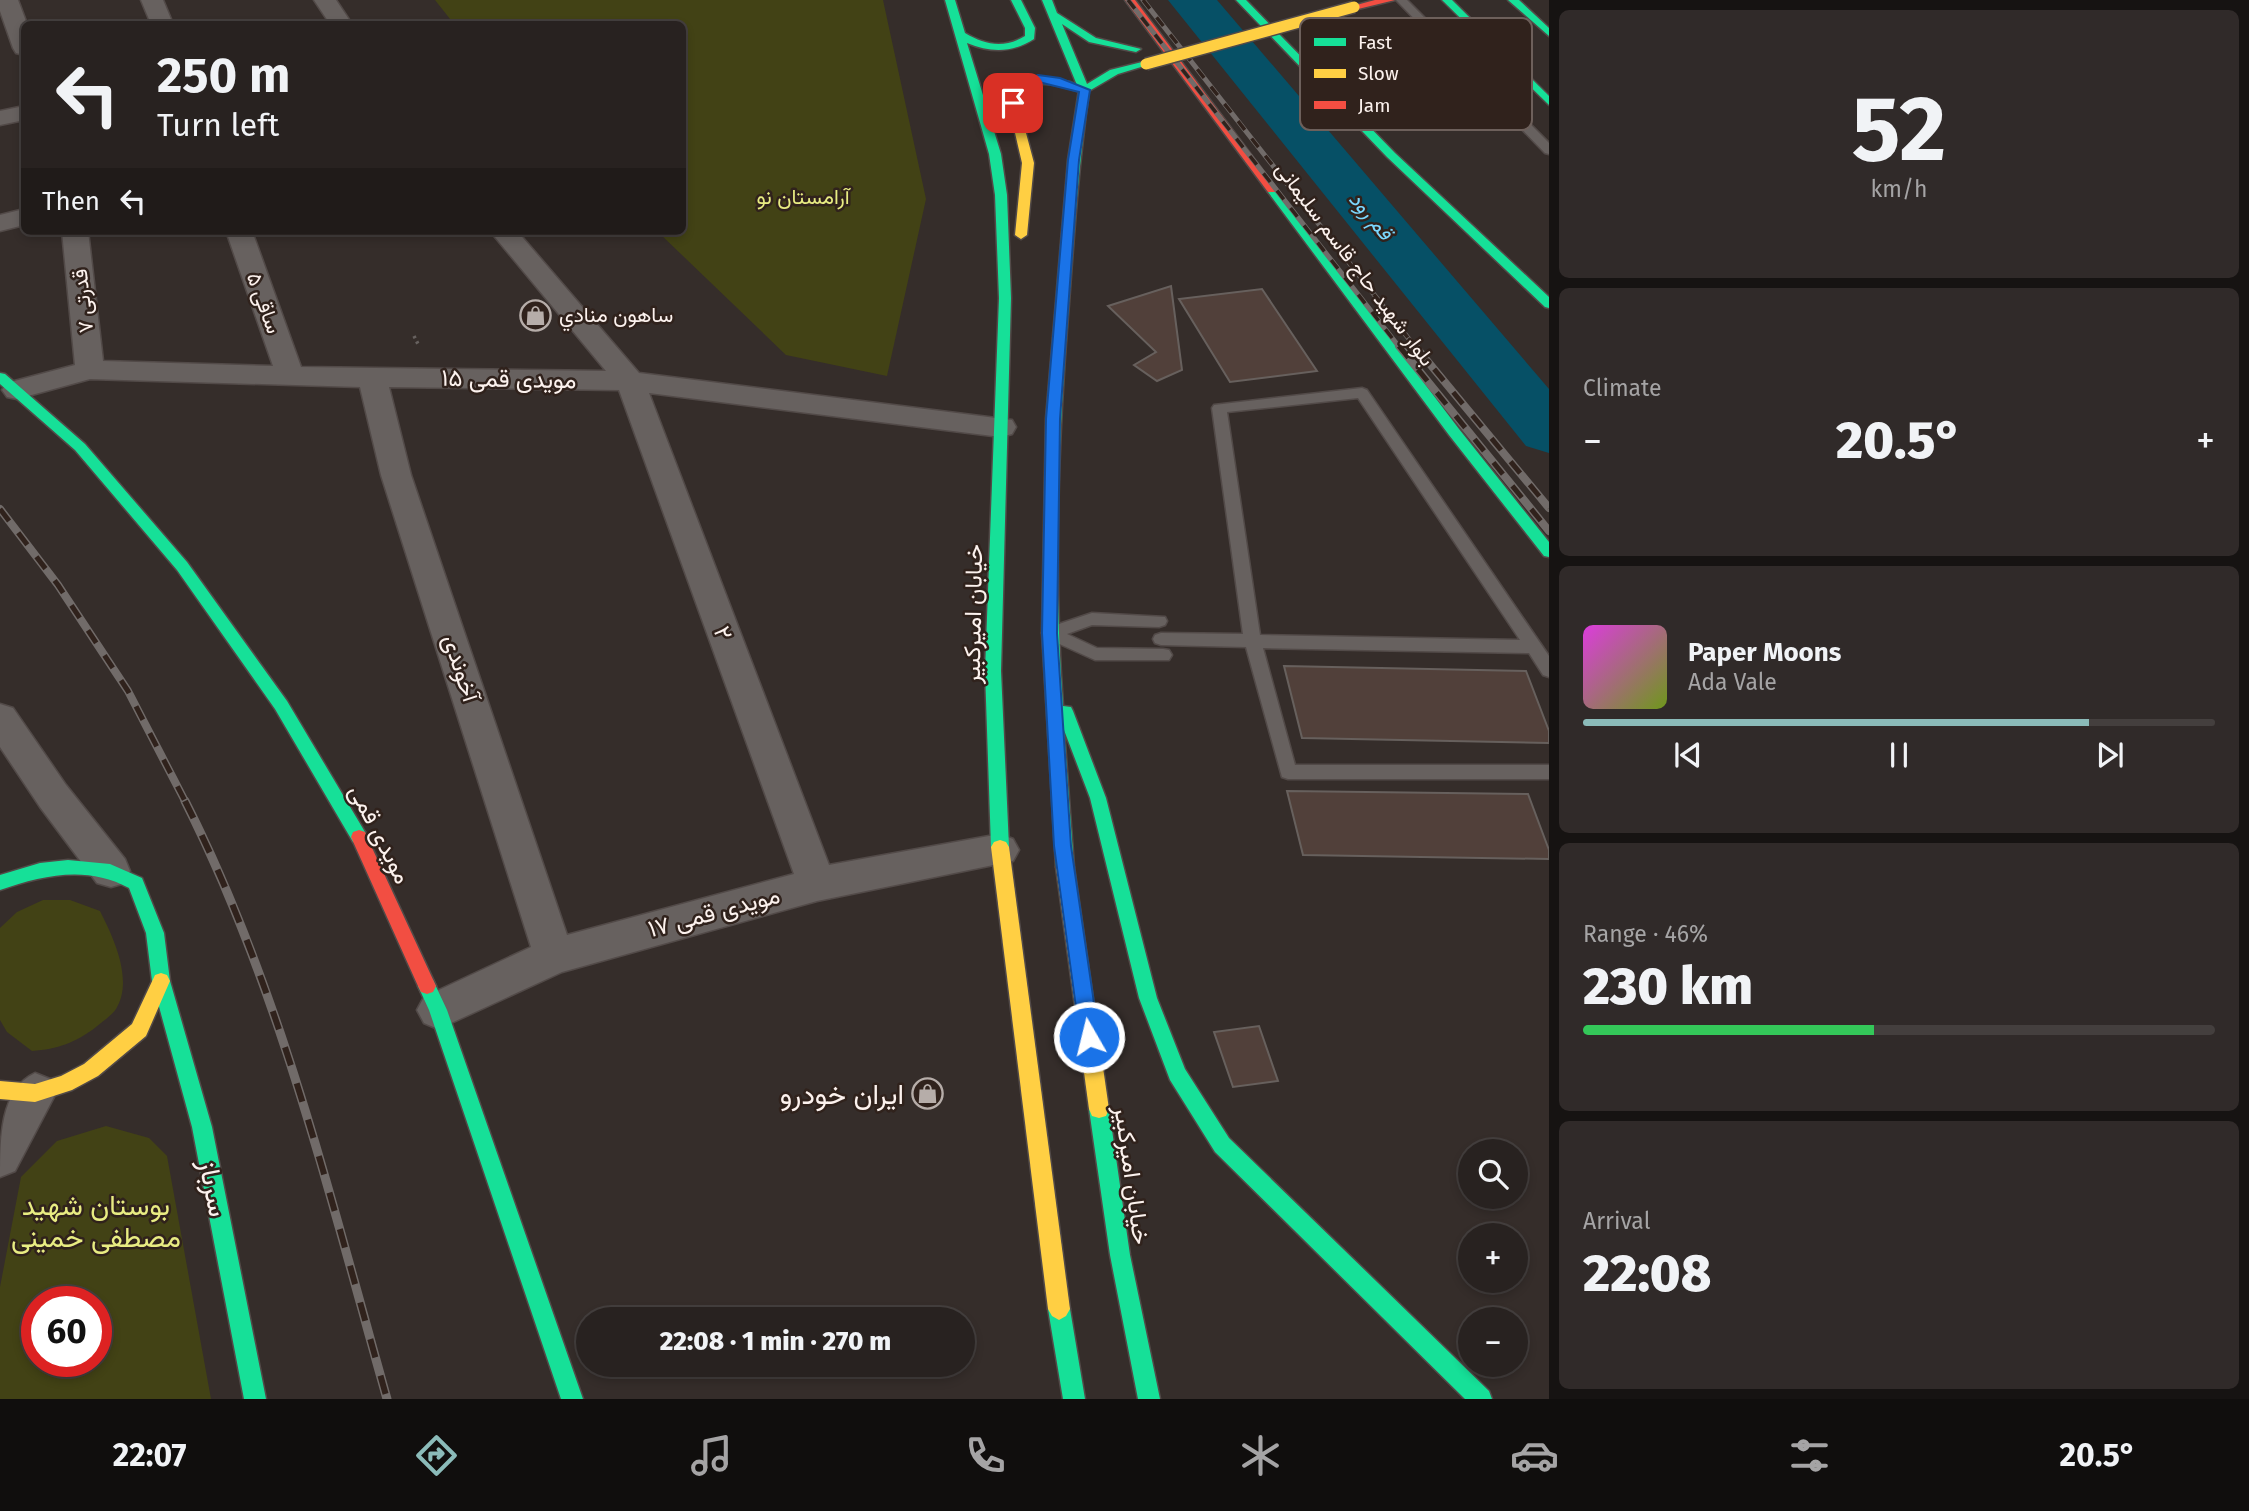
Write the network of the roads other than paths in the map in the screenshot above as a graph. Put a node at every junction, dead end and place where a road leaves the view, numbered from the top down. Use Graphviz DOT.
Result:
graph roads {
  1 [pos="7,0"];
  2 [pos="152,0"];
  3 [pos="325,0"];
  4 [pos="950,0"];
  5 [pos="1016,0"];
  6 [pos="1047,0"];
  7 [pos="1130,0"];
  8 [pos="1241,0"];
  9 [pos="1390,0"];
  10 [pos="1401,0"];
  11 [pos="1447,0"];
  12 [pos="1513,0"];
  13 [pos="1275,10"];
  14 [pos="1056,16"];
  15 [pos="1315,18"];
  16 [pos="1419,18"];
  17 [pos="1465,18"];
  18 [pos="161,21"];
  19 [pos="339,21"];
  20 [pos="1237,21"];
  21 [pos="1300,22"];
  22 [pos="7,23"];
  23 [pos="1549,33"];
  24 [pos="961,36"];
  25 [pos="1174,38"];
  26 [pos="21,44"];
  27 [pos="1300,61"];
  28 [pos="1532,85"];
  29 [pos="1084,90"];
  30 [pos="1549,102"];
  31 [pos="21,114"];
  32 [pos="0,118"];
  33 [pos="1367,130"];
  34 [pos="1529,130"];
  35 [pos="1549,150"];
  36 [pos="21,218"];
  37 [pos="0,223"];
  38 [pos="75,235"];
  39 [pos="240,235"];
  40 [pos="506,235"];
  41 [pos="1005,298"];
  42 [pos="1549,304"];
  43 [pos="90,370"];
  44 [pos="290,375"];
  45 [pos="372,378"];
  46 [pos="631,381"];
  47 [pos="8,384"];
  48 [pos="1001,427"];
  49 [pos="1549,552"];
  50 [pos="1050,633"];
  51 [pos="1161,638"];
  52 [pos="1253,642"];
  53 [pos="1533,647"];
  54 [pos="1549,670"];
  55 [pos="1052,675"];
  56 [pos="0,718"];
  57 [pos="1549,772"];
  58 [pos="1000,850"];
  59 [pos="111,871"];
  60 [pos="20,874"];
  61 [pos="0,878"];
  62 [pos="0,883"];
  63 [pos="817,884"];
  64 [pos="554,956"];
  65 [pos="161,981"];
  66 [pos="438,1010"];
  67 [pos="18,1091"];
  68 [pos="0,1156"];
  69 [pos="255,1399"];
  70 [pos="572,1399"];
  71 [pos="1074,1399"];
  72 [pos="1149,1399"];
  73 [pos="1481,1399"];
  1 -- 22 [label="street"];
  2 -- 18 [label="street"];
  3 -- 19 [label="street"];
  4 -- 24 [label="main road, خیابان امیرکبیر"];
  5 -- 24 [label="main road"];
  6 -- 14 [label="main road, خیابان امیرکبیر"];
  7 -- 49 [label="main road, بلوار شهید حاج قاسم سلیمانی"];
  8 -- 27 [label="main road"];
  9 -- 15 [label="main road, bridge"];
  10 -- 16 [label="lane"];
  11 -- 17 [label="main road"];
  12 -- 23 [label="main road"];
  13 -- 20 [label="main road"];
  14 -- 25 [label="main road"];
  14 -- 29 [label="main road, خیابان امیرکبیر"];
  21 -- 29 [label="main road, bridge"];
  22 -- 26 [label="street"];
  24 -- 41 [label="main road, خیابان امیرکبیر"];
  28 -- 30 [label="main road"];
  29 -- 41 [label="main road"];
  29 -- 50 [label="main road, خیابان امیرکبیر"];
  31 -- 32 [label="street"];
  33 -- 42 [label="main road"];
  34 -- 35 [label="lane"];
  36 -- 37 [label="street"];
  38 -- 43 [label="street, قدرتی ۷"];
  39 -- 44 [label="street, ساقی ۵"];
  40 -- 46 [label="street"];
  41 -- 48 [label="main road, خیابان امیرکبیر"];
  43 -- 44 [label="street, مویدی قمی ۱۵"];
  43 -- 47 [label="street, مویدی قمی ۱۵"];
  44 -- 45 [label="street, مویدی قمی ۱۵"];
  45 -- 46 [label="street, مویدی قمی ۱۵"];
  45 -- 64 [label="street, آخوندی"];
  46 -- 48 [label="street, مویدی قمی ۱۵"];
  46 -- 63 [label="street, ۲"];
  47 -- 66 [label="main road, مویدی قمی"];
  48 -- 58 [label="main road, خیابان امیرکبیر"];
  50 -- 51 [label="lane"];
  50 -- 51 [label="lane"];
  50 -- 55 [label="main road, خیابان امیرکبیر"];
  51 -- 52 [label="lane"];
  52 -- 53 [label="lane"];
  52 -- 53 [label="lane"];
  52 -- 57 [label="lane"];
  53 -- 54 [label="lane"];
  55 -- 72 [label="main road, خیابان امیرکبیر"];
  55 -- 73 [label="main road"];
  56 -- 59 [label="street"];
  58 -- 63 [label="street, مویدی قمی ۱۷"];
  58 -- 71 [label="main road, خیابان امیرکبیر"];
  59 -- 60 [label="main road"];
  59 -- 65 [label="main road, سرباز"];
  60 -- 61 [label="main road"];
  60 -- 62 [label="main road"];
  63 -- 64 [label="street, مویدی قمی ۱۷"];
  64 -- 66 [label="street, مویدی قمی ۱۷"];
  65 -- 67 [label="main road"];
  65 -- 69 [label="main road, سرباز"];
  66 -- 70 [label="main road, مویدی قمی"];
  67 -- 68 [label="street"];
}
